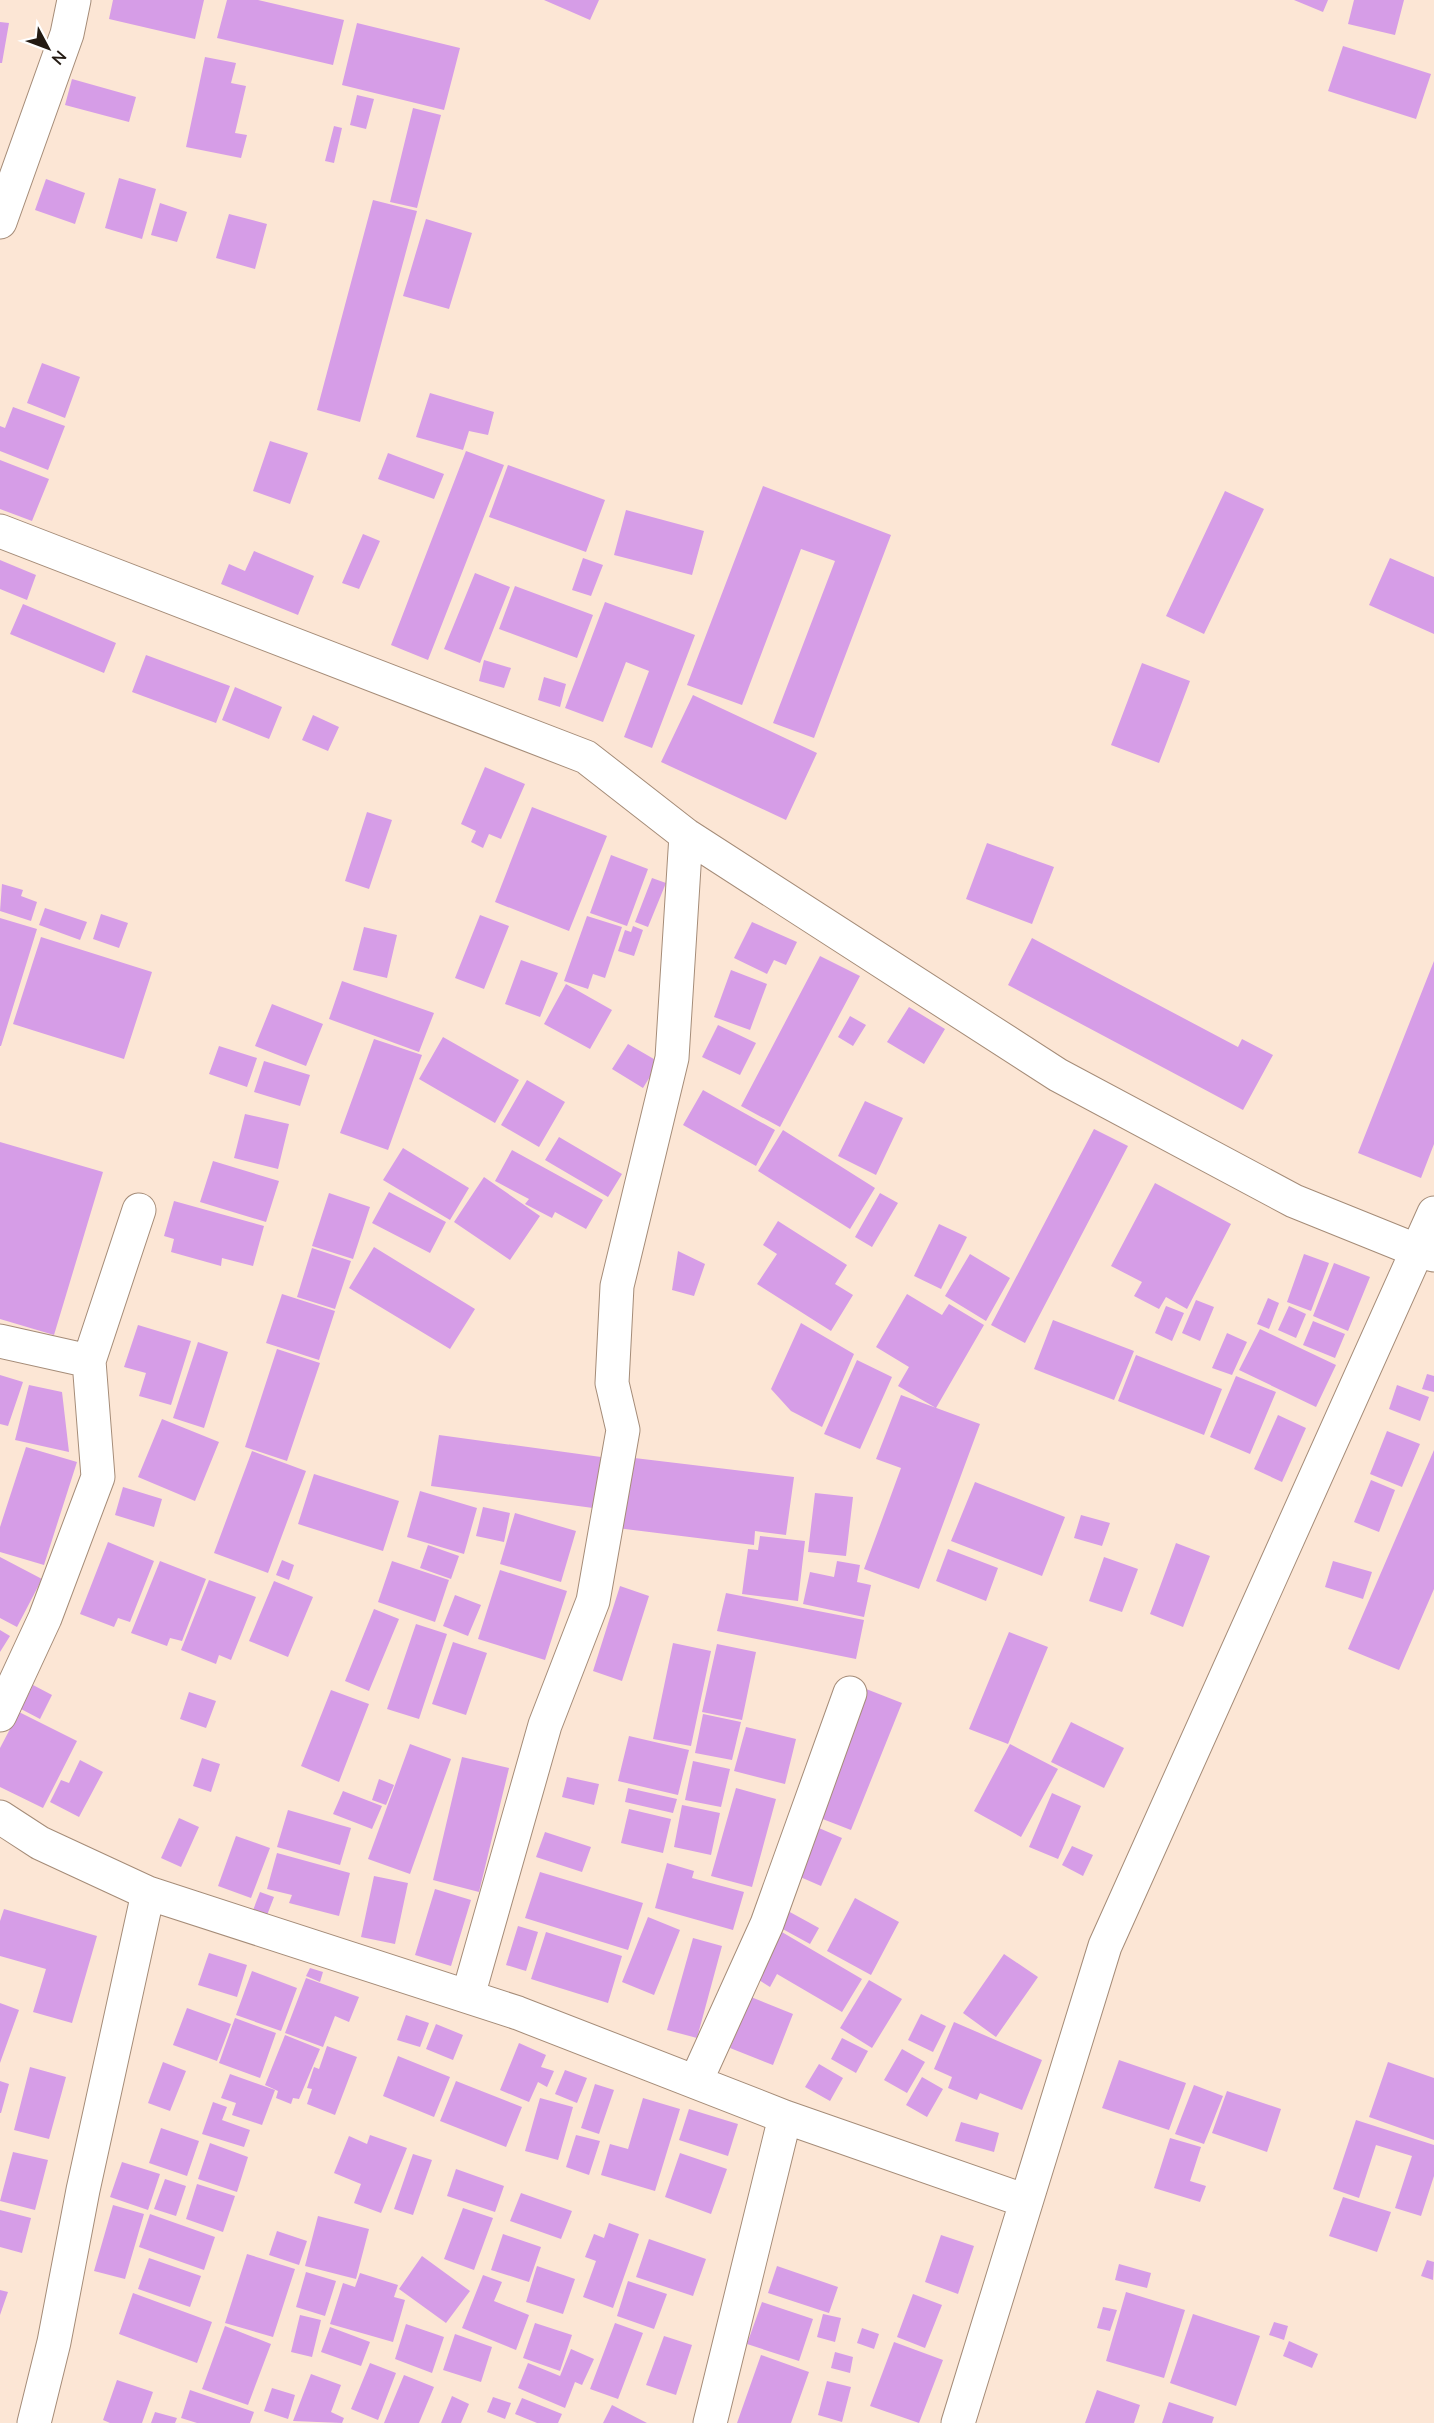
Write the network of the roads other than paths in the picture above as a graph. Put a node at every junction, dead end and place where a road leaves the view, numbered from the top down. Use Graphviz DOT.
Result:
graph roads {
  1 [pos="74,0"];
  2 [pos="0,222"];
  3 [pos="0,531"];
  4 [pos="686,836"];
  5 [pos="139,1210"];
  6 [pos="1434,1212"];
  7 [pos="1426,1253"];
  8 [pos="0,1341"];
  9 [pos="89,1361"];
  10 [pos="850,1693"];
  11 [pos="0,1715"];
  12 [pos="0,1817"];
  13 [pos="148,1893"];
  14 [pos="468,1996"];
  15 [pos="696,2081"];
  16 [pos="785,2117"];
  17 [pos="1026,2201"];
  18 [pos="34,2423"];
  19 [pos="710,2423"];
  20 [pos="958,2423"];
  1 -- 2 [label="street"];
  3 -- 4 [label="street"];
  4 -- 7 [label="street"];
  4 -- 14 [label="street"];
  5 -- 9 [label="street"];
  6 -- 7 [label="street"];
  7 -- 17 [label="street"];
  8 -- 9 [label="street"];
  9 -- 11 [label="street"];
  10 -- 15 [label="street"];
  12 -- 13 [label="street"];
  13 -- 14 [label="street"];
  13 -- 18 [label="street"];
  14 -- 15 [label="street"];
  15 -- 16 [label="street"];
  16 -- 17 [label="street"];
  16 -- 19 [label="street"];
  17 -- 20 [label="street"];
}
